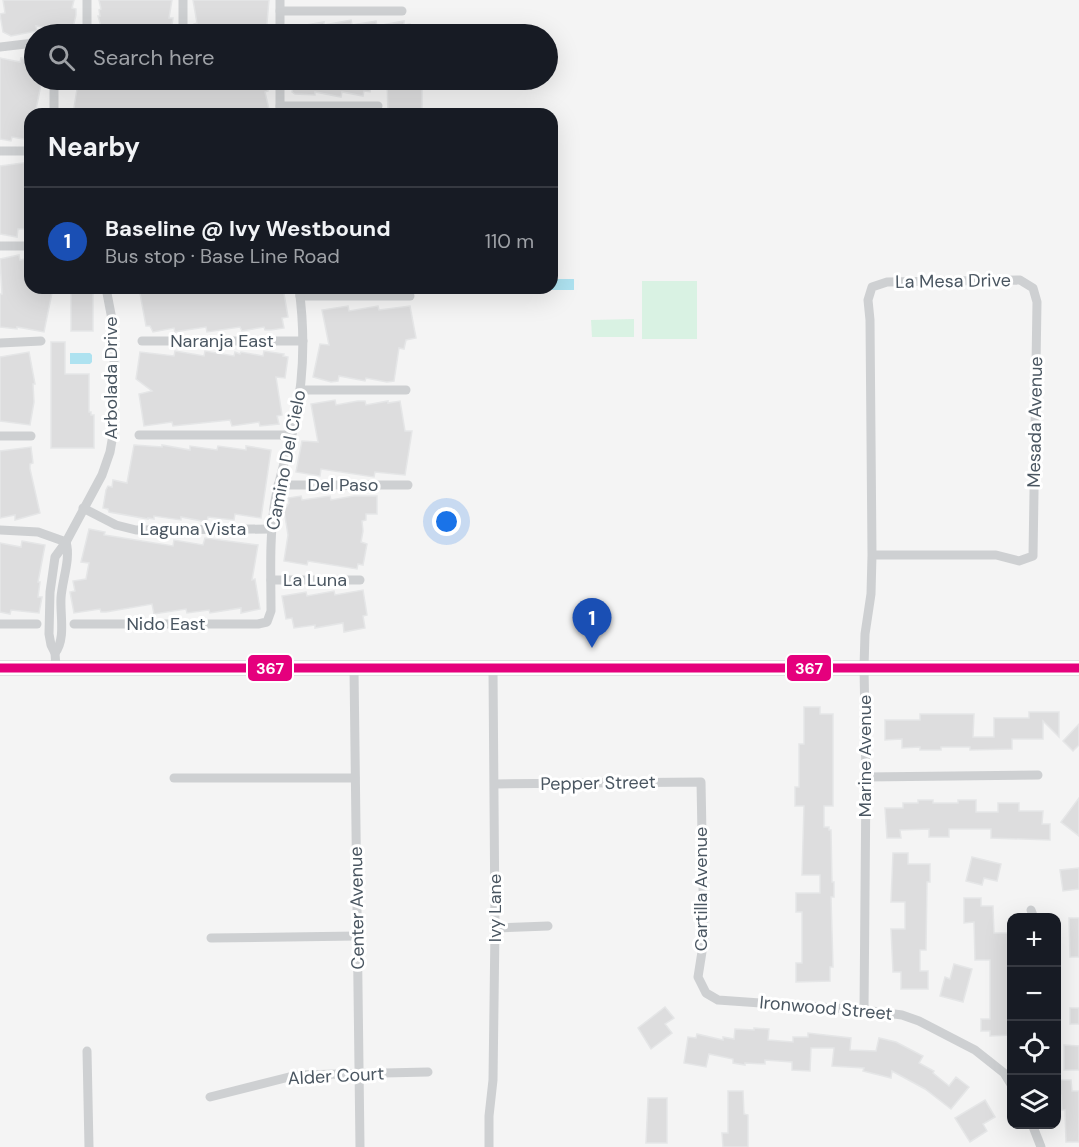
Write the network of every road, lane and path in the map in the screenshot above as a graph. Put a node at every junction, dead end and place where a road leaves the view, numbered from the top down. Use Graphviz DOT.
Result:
graph roads {
  1 [pos="87,0"];
  2 [pos="183,0"];
  3 [pos="279,0"];
  4 [pos="373,0"];
  5 [pos="280,11"];
  6 [pos="374,11"];
  7 [pos="402,11"];
  8 [pos="87,24"];
  9 [pos="183,24"];
  10 [pos="280,24"];
  11 [pos="24,44"];
  12 [pos="0,47"];
  13 [pos="54,90"];
  14 [pos="280,90"];
  15 [pos="378,106"];
  16 [pos="54,108"];
  17 [pos="280,108"];
  18 [pos="329,108"];
  19 [pos="0,151"];
  20 [pos="24,151"];
  21 [pos="0,246"];
  22 [pos="24,246"];
  23 [pos="872,287"];
  24 [pos="1033,288"];
  25 [pos="107,294"];
  26 [pos="299,294"];
  27 [pos="354,294"];
  28 [pos="410,296"];
  29 [pos="41,341"];
  30 [pos="142,341"];
  31 [pos="303,341"];
  32 [pos="0,343"];
  33 [pos="300,390"];
  34 [pos="405,390"];
  35 [pos="139,435"];
  36 [pos="292,435"];
  37 [pos="0,436"];
  38 [pos="31,436"];
  39 [pos="278,485"];
  40 [pos="408,485"];
  41 [pos="83,508"];
  42 [pos="272,529"];
  43 [pos="0,530"];
  44 [pos="66,542"];
  45 [pos="872,555"];
  46 [pos="271,580"];
  47 [pos="360,580"];
  48 [pos="0,624"];
  49 [pos="37,624"];
  50 [pos="74,624"];
  51 [pos="258,624"];
  52 [pos="56,661"];
  53 [pos="864,667"];
  54 [pos="1079,668"];
  55 [pos="0,669"];
  56 [pos="354,669"];
  57 [pos="493,669"];
  58 [pos="1038,775"];
  59 [pos="866,777"];
  60 [pos="174,778"];
  61 [pos="355,778"];
  62 [pos="701,782"];
  63 [pos="495,784"];
  64 [pos="548,926"];
  65 [pos="495,928"];
  66 [pos="357,936"];
  67 [pos="211,938"];
  68 [pos="706,993"];
  69 [pos="864,1010"];
  70 [pos="87,1051"];
  71 [pos="1007,1069"];
  72 [pos="428,1072"];
  73 [pos="359,1073"];
  74 [pos="210,1097"];
  75 [pos="1034,1129"];
  76 [pos="89,1147"];
  77 [pos="360,1147"];
  78 [pos="489,1147"];
  79 [pos="1041,1147"];
  1 -- 8 [label="street"];
  2 -- 9 [label="street"];
  3 -- 5 [label="street"];
  4 -- 6 [label="street"];
  5 -- 6 [label="street"];
  5 -- 10 [label="street"];
  6 -- 7 [label="street"];
  11 -- 12 [label="street"];
  13 -- 16 [label="street"];
  14 -- 17 [label="street"];
  15 -- 18 [label="street"];
  19 -- 20 [label="street"];
  21 -- 22 [label="street"];
  23 -- 24 [label="street, La Mesa Drive"];
  23 -- 45 [label="street, Marine Avenue"];
  24 -- 45 [label="street, Mesada Avenue"];
  25 -- 41 [label="street, Arbolada Drive"];
  26 -- 31 [label="street, Camino Del Cielo"];
  27 -- 28 [label="street"];
  29 -- 32 [label="street"];
  30 -- 31 [label="street, Naranja East"];
  31 -- 33 [label="street, Camino Del Cielo"];
  33 -- 34 [label="street"];
  33 -- 36 [label="street, Camino Del Cielo"];
  35 -- 36 [label="street"];
  36 -- 39 [label="street, Camino Del Cielo"];
  37 -- 38 [label="street"];
  39 -- 40 [label="street, Del Paso"];
  39 -- 42 [label="street, Camino Del Cielo"];
  41 -- 42 [label="street, Laguna Vista"];
  41 -- 44 [label="street, Arbolada Drive"];
  42 -- 46 [label="street, Camino Del Cielo"];
  43 -- 44 [label="street"];
  44 -- 52 [label="street, Arbolada Drive"];
  44 -- 52 [label="street"];
  45 -- 53 [label="street, Marine Avenue"];
  46 -- 47 [label="street, La Luna"];
  46 -- 51 [label="street, Camino Del Cielo"];
  48 -- 49 [label="street"];
  50 -- 51 [label="street, Nido East"];
  52 -- 55 [label="main road"];
  52 -- 56 [label="main road"];
  53 -- 54 [label="main road"];
  53 -- 57 [label="main road"];
  53 -- 59 [label="street, Marine Avenue"];
  56 -- 57 [label="main road"];
  56 -- 61 [label="street, Center Avenue"];
  57 -- 63 [label="street, Ivy Lane"];
  58 -- 59 [label="street"];
  59 -- 69 [label="street, Marine Avenue"];
  60 -- 61 [label="street"];
  61 -- 66 [label="street, Center Avenue"];
  62 -- 63 [label="street, Pepper Street"];
  62 -- 68 [label="street, Cartilla Avenue"];
  63 -- 65 [label="street, Ivy Lane"];
  64 -- 65 [label="street"];
  65 -- 78 [label="street, Ivy Lane"];
  66 -- 67 [label="street"];
  66 -- 73 [label="street, Center Avenue"];
  68 -- 69 [label="street, Ironwood Street"];
  69 -- 71 [label="street, Ironwood Street"];
  70 -- 76 [label="street"];
  72 -- 73 [label="street, Alder Court"];
  73 -- 74 [label="street, Alder Court"];
  73 -- 77 [label="street, Center Avenue"];
  75 -- 79 [label="street"];
}
